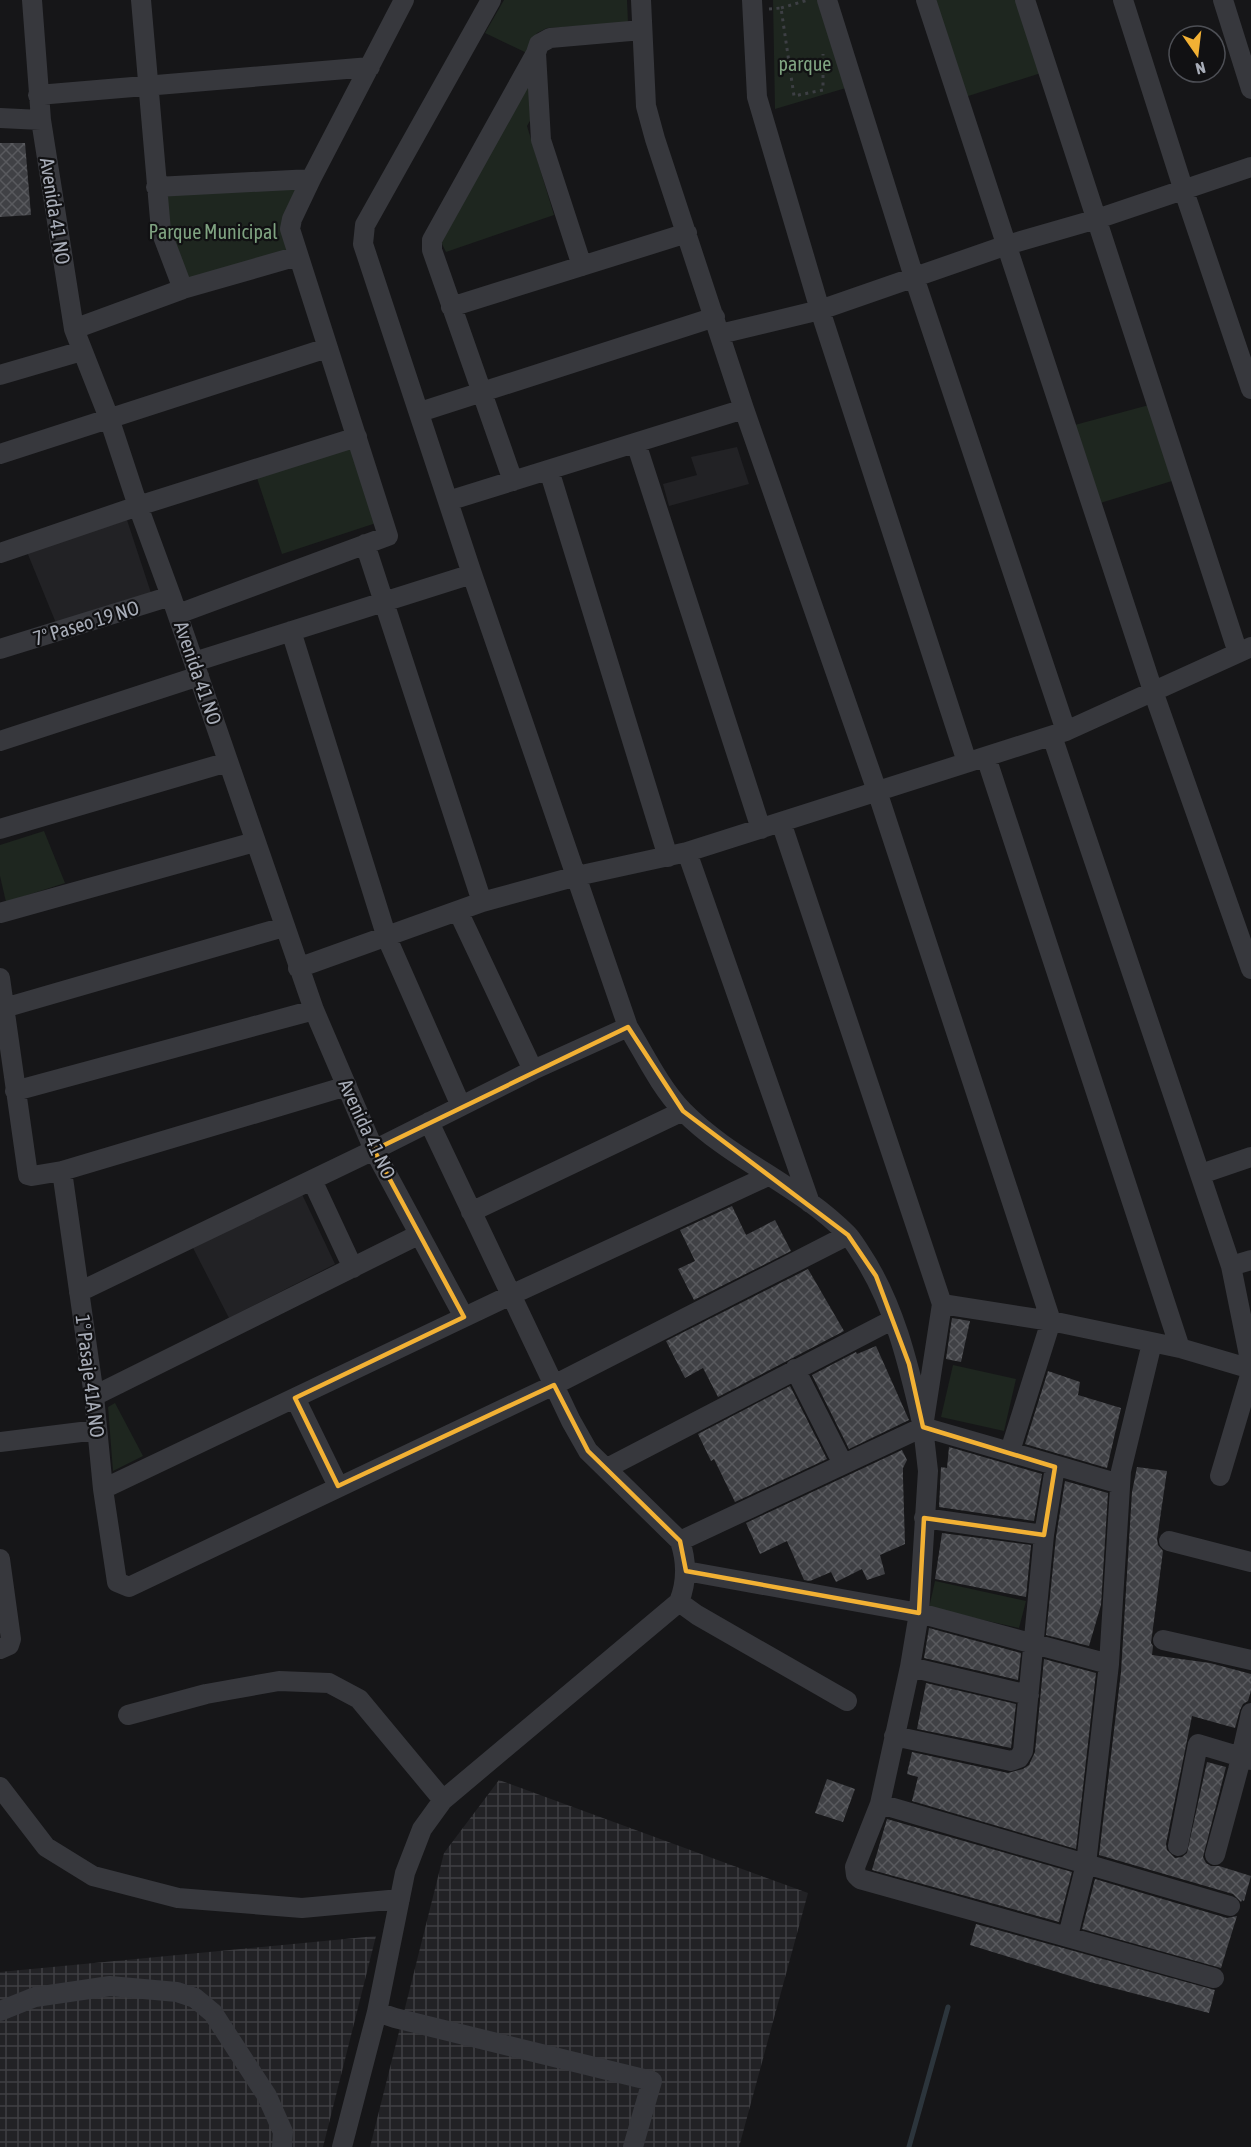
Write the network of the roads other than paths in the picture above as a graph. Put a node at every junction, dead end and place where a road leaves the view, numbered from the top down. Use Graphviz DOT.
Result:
graph roads {
  1 [pos="32,0"];
  2 [pos="141,0"];
  3 [pos="404,0"];
  4 [pos="491,0"];
  5 [pos="641,0"];
  6 [pos="827,0"];
  7 [pos="926,0"];
  8 [pos="1024,0"];
  9 [pos="1123,0"];
  10 [pos="1223,0"];
  11 [pos="752,5"];
  12 [pos="642,30"];
  13 [pos="536,53"];
  14 [pos="370,67"];
  15 [pos="149,87"];
  16 [pos="1251,90"];
  17 [pos="38,95"];
  18 [pos="0,118"];
  19 [pos="40,120"];
  20 [pos="1251,167"];
  21 [pos="311,179"];
  22 [pos="156,187"];
  23 [pos="1184,191"];
  24 [pos="1097,219"];
  25 [pos="687,233"];
  26 [pos="1007,245"];
  27 [pos="298,256"];
  28 [pos="582,266"];
  29 [pos="914,277"];
  30 [pos="183,289"];
  31 [pos="451,307"];
  32 [pos="820,310"];
  33 [pos="718,325"];
  34 [pos="74,329"];
  35 [pos="327,348"];
  36 [pos="82,351"];
  37 [pos="0,375"];
  38 [pos="1251,389"];
  39 [pos="483,392"];
  40 [pos="744,409"];
  41 [pos="420,412"];
  42 [pos="109,418"];
  43 [pos="357,437"];
  44 [pos="636,443"];
  45 [pos="0,454"];
  46 [pos="549,470"];
  47 [pos="513,481"];
  48 [pos="448,501"];
  49 [pos="138,506"];
  50 [pos="365,544"];
  51 [pos="0,553"];
  52 [pos="472,574"];
  53 [pos="384,601"];
  54 [pos="174,605"];
  55 [pos="291,631"];
  56 [pos="0,650"];
  57 [pos="1244,650"];
  58 [pos="196,669"];
  59 [pos="1153,691"];
  60 [pos="1059,734"];
  61 [pos="0,741"];
  62 [pos="977,759"];
  63 [pos="228,762"];
  64 [pos="878,791"];
  65 [pos="781,822"];
  66 [pos="0,829"];
  67 [pos="761,829"];
  68 [pos="255,842"];
  69 [pos="687,852"];
  70 [pos="668,857"];
  71 [pos="577,876"];
  72 [pos="482,902"];
  73 [pos="458,911"];
  74 [pos="0,913"];
  75 [pos="284,927"];
  76 [pos="387,938"];
  77 [pos="298,968"];
  78 [pos="1251,969"];
  79 [pos="0,978"];
  80 [pos="4,1008"];
  81 [pos="314,1010"];
  82 [pos="628,1027"];
  83 [pos="533,1070"];
  84 [pos="347,1086"];
  85 [pos="15,1091"];
  86 [pos="461,1106"];
  87 [pos="683,1111"];
  88 [pos="429,1122"];
  89 [pos="374,1150"];
  90 [pos="1251,1157"];
  91 [pos="62,1171"];
  92 [pos="1201,1174"];
  93 [pos="768,1176"];
  94 [pos="312,1180"];
  95 [pos="810,1203"];
  96 [pos="471,1212"];
  97 [pos="418,1235"];
  98 [pos="848,1235"];
  99 [pos="1251,1260"];
  100 [pos="1231,1266"];
  101 [pos="353,1268"];
  102 [pos="79,1292"];
  103 [pos="511,1295"];
  104 [pos="942,1304"];
  105 [pos="464,1317"];
  106 [pos="892,1320"];
  107 [pos="1051,1321"];
  108 [pos="1152,1343"];
  109 [pos="1180,1348"];
  110 [pos="795,1369"];
  111 [pos="1251,1369"];
  112 [pos="554,1385"];
  113 [pos="94,1396"];
  114 [pos="296,1398"];
  115 [pos="923,1427"];
  116 [pos="98,1430"];
  117 [pos="0,1442"];
  118 [pos="1010,1451"];
  119 [pos="843,1464"];
  120 [pos="1056,1467"];
  121 [pos="607,1468"];
  122 [pos="1220,1476"];
  123 [pos="1120,1484"];
  124 [pos="338,1486"];
  125 [pos="103,1489"];
  126 [pos="924,1518"];
  127 [pos="1044,1535"];
  128 [pos="680,1541"];
  129 [pos="1169,1541"];
  130 [pos="0,1559"];
  131 [pos="1251,1562"];
  132 [pos="686,1570"];
  133 [pos="679,1602"];
  134 [pos="919,1613"];
  135 [pos="1163,1640"];
  136 [pos="6,1644"];
  137 [pos="1034,1644"];
  138 [pos="1251,1660"];
  139 [pos="1110,1664"];
  140 [pos="910,1667"];
  141 [pos="1029,1695"];
  142 [pos="847,1701"];
  143 [pos="1251,1713"];
  144 [pos="128,1716"];
  145 [pos="894,1736"];
  146 [pos="1246,1759"];
  147 [pos="0,1787"];
  148 [pos="443,1800"];
  149 [pos="880,1804"];
  150 [pos="1178,1846"];
  151 [pos="1215,1855"];
  152 [pos="1086,1864"];
  153 [pos="400,1899"];
  154 [pos="1230,1906"];
  155 [pos="1068,1936"];
  156 [pos="1214,1978"];
  157 [pos="0,2011"];
  158 [pos="377,2012"];
  159 [pos="282,2147"];
  160 [pos="342,2147"];
  161 [pos="633,2147"];
  1 -- 17 [label="street, Avenida 41 NO"];
  2 -- 15 [label="street"];
  3 -- 14 [label="street"];
  4 -- 41 [label="street"];
  5 -- 12 [label="street"];
  6 -- 29 [label="street"];
  7 -- 26 [label="street"];
  8 -- 24 [label="street"];
  9 -- 23 [label="street"];
  10 -- 16 [label="street"];
  11 -- 32 [label="street"];
  12 -- 13 [label="street"];
  12 -- 25 [label="street"];
  13 -- 28 [label="street"];
  13 -- 31 [label="street"];
  14 -- 15 [label="street"];
  14 -- 21 [label="street"];
  15 -- 17 [label="street"];
  15 -- 22 [label="street"];
  17 -- 19 [label="street, Avenida 41 NO"];
  18 -- 19 [label="street"];
  19 -- 34 [label="street, Avenida 41 NO"];
  20 -- 23 [label="street"];
  21 -- 22 [label="street"];
  21 -- 27 [label="street"];
  22 -- 30 [label="street"];
  23 -- 24 [label="street"];
  23 -- 38 [label="street"];
  24 -- 26 [label="street"];
  24 -- 57 [label="street"];
  25 -- 28 [label="street"];
  25 -- 33 [label="street"];
  26 -- 29 [label="street"];
  26 -- 59 [label="street"];
  27 -- 30 [label="street"];
  27 -- 35 [label="street"];
  28 -- 31 [label="street"];
  29 -- 32 [label="street"];
  29 -- 60 [label="street"];
  30 -- 34 [label="street"];
  31 -- 39 [label="street"];
  32 -- 33 [label="street"];
  32 -- 62 [label="street"];
  33 -- 39 [label="street"];
  33 -- 40 [label="street"];
  34 -- 36 [label="street, Avenida 41 NO"];
  35 -- 42 [label="street"];
  35 -- 43 [label="street"];
  36 -- 37 [label="street"];
  36 -- 42 [label="street, Avenida 41 NO"];
  39 -- 41 [label="street"];
  39 -- 47 [label="street"];
  40 -- 44 [label="street"];
  40 -- 64 [label="street"];
  41 -- 48 [label="street"];
  42 -- 45 [label="street"];
  42 -- 49 [label="street, Avenida 41 NO"];
  43 -- 49 [label="street"];
  43 -- 50 [label="street, 7º Paseo 19 NO"];
  44 -- 46 [label="street"];
  44 -- 67 [label="street"];
  46 -- 47 [label="street"];
  46 -- 70 [label="street"];
  47 -- 48 [label="street"];
  48 -- 52 [label="street"];
  49 -- 51 [label="street"];
  49 -- 54 [label="street, Avenida 41 NO"];
  50 -- 53 [label="street"];
  50 -- 54 [label="street, 7º Paseo 19 NO"];
  52 -- 53 [label="street"];
  52 -- 71 [label="street"];
  53 -- 55 [label="street"];
  53 -- 72 [label="street"];
  54 -- 56 [label="street, 7º Paseo 19 NO"];
  54 -- 58 [label="street, Avenida 41 NO"];
  55 -- 58 [label="street"];
  55 -- 76 [label="street"];
  57 -- 59 [label="street"];
  58 -- 61 [label="street"];
  58 -- 63 [label="street, Avenida 41 NO"];
  59 -- 60 [label="street"];
  59 -- 78 [label="street"];
  60 -- 62 [label="street"];
  60 -- 92 [label="street"];
  62 -- 64 [label="street"];
  62 -- 109 [label="street"];
  63 -- 66 [label="street"];
  63 -- 68 [label="street, Avenida 41 NO"];
  64 -- 65 [label="street"];
  64 -- 107 [label="street"];
  65 -- 67 [label="street"];
  65 -- 104 [label="street"];
  67 -- 69 [label="street"];
  68 -- 74 [label="street"];
  68 -- 75 [label="street, Avenida 41 NO"];
  69 -- 70 [label="street"];
  69 -- 95 [label="street"];
  70 -- 71 [label="street"];
  71 -- 72 [label="street"];
  71 -- 82 [label="street"];
  72 -- 73 [label="street"];
  73 -- 76 [label="street"];
  73 -- 83 [label="street"];
  75 -- 77 [label="street, Avenida 41 NO"];
  75 -- 80 [label="street"];
  76 -- 77 [label="street"];
  76 -- 86 [label="street"];
  77 -- 81 [label="street, Avenida 41 NO"];
  79 -- 80 [label="street"];
  80 -- 85 [label="street"];
  81 -- 84 [label="street, Avenida 41 NO"];
  81 -- 85 [label="street"];
  82 -- 83 [label="street"];
  82 -- 87 [label="street"];
  83 -- 86 [label="street"];
  84 -- 89 [label="street, Avenida 41 NO"];
  84 -- 91 [label="street"];
  85 -- 91 [label="street"];
  86 -- 88 [label="street"];
  87 -- 93 [label="street"];
  87 -- 96 [label="street"];
  88 -- 89 [label="street"];
  88 -- 96 [label="street"];
  89 -- 94 [label="street"];
  89 -- 97 [label="street, Avenida 41 NO"];
  90 -- 92 [label="street"];
  91 -- 102 [label="street, 1º Pasaje 41A NO"];
  92 -- 100 [label="street"];
  93 -- 95 [label="street"];
  93 -- 103 [label="street"];
  94 -- 101 [label="street"];
  94 -- 102 [label="street"];
  95 -- 98 [label="street"];
  96 -- 103 [label="street"];
  97 -- 101 [label="street"];
  97 -- 105 [label="street, Avenida 41 NO"];
  98 -- 106 [label="street"];
  98 -- 112 [label="street"];
  99 -- 100 [label="street"];
  100 -- 111 [label="street"];
  101 -- 113 [label="street"];
  102 -- 113 [label="street, 1º Pasaje 41A NO"];
  103 -- 105 [label="street"];
  103 -- 112 [label="street"];
  104 -- 107 [label="street"];
  104 -- 115 [label="street"];
  105 -- 114 [label="street"];
  106 -- 110 [label="street"];
  106 -- 115 [label="street"];
  107 -- 108 [label="street"];
  107 -- 118 [label="street"];
  108 -- 109 [label="street"];
  108 -- 123 [label="street"];
  109 -- 111 [label="street"];
  110 -- 119 [label="street"];
  110 -- 121 [label="street"];
  111 -- 122 [label="street"];
  112 -- 121 [label="street"];
  112 -- 124 [label="street"];
  113 -- 116 [label="street, 1º Pasaje 41A NO"];
  114 -- 124 [label="street"];
  114 -- 125 [label="street"];
  115 -- 118 [label="street"];
  115 -- 119 [label="street"];
  115 -- 126 [label="street"];
  116 -- 117 [label="street"];
  116 -- 125 [label="street, 1º Pasaje 41A NO"];
  118 -- 120 [label="street"];
  119 -- 128 [label="street"];
  120 -- 123 [label="street"];
  120 -- 127 [label="street"];
  121 -- 128 [label="street"];
  123 -- 139 [label="street"];
  124 -- 125 [label="street, 1º Pasaje 41A NO"];
  126 -- 127 [label="street"];
  126 -- 134 [label="street"];
  127 -- 137 [label="street"];
  128 -- 132 [label="street"];
  129 -- 131 [label="street"];
  130 -- 136 [label="street"];
  132 -- 133 [label="street"];
  132 -- 134 [label="street"];
  133 -- 142 [label="street"];
  133 -- 148 [label="street"];
  134 -- 137 [label="street"];
  134 -- 140 [label="street"];
  135 -- 138 [label="street"];
  137 -- 139 [label="street"];
  137 -- 141 [label="street"];
  139 -- 152 [label="street"];
  140 -- 141 [label="street"];
  140 -- 145 [label="street"];
  141 -- 145 [label="street"];
  143 -- 146 [label="street"];
  144 -- 148 [label="street"];
  145 -- 149 [label="street"];
  146 -- 150 [label="street"];
  146 -- 151 [label="street"];
  147 -- 153 [label="street"];
  148 -- 153 [label="street"];
  149 -- 152 [label="street"];
  149 -- 155 [label="street"];
  152 -- 154 [label="street"];
  152 -- 155 [label="street"];
  153 -- 158 [label="street"];
  155 -- 156 [label="street"];
  157 -- 159 [label="street"];
  158 -- 160 [label="street"];
  158 -- 161 [label="street"];
}
